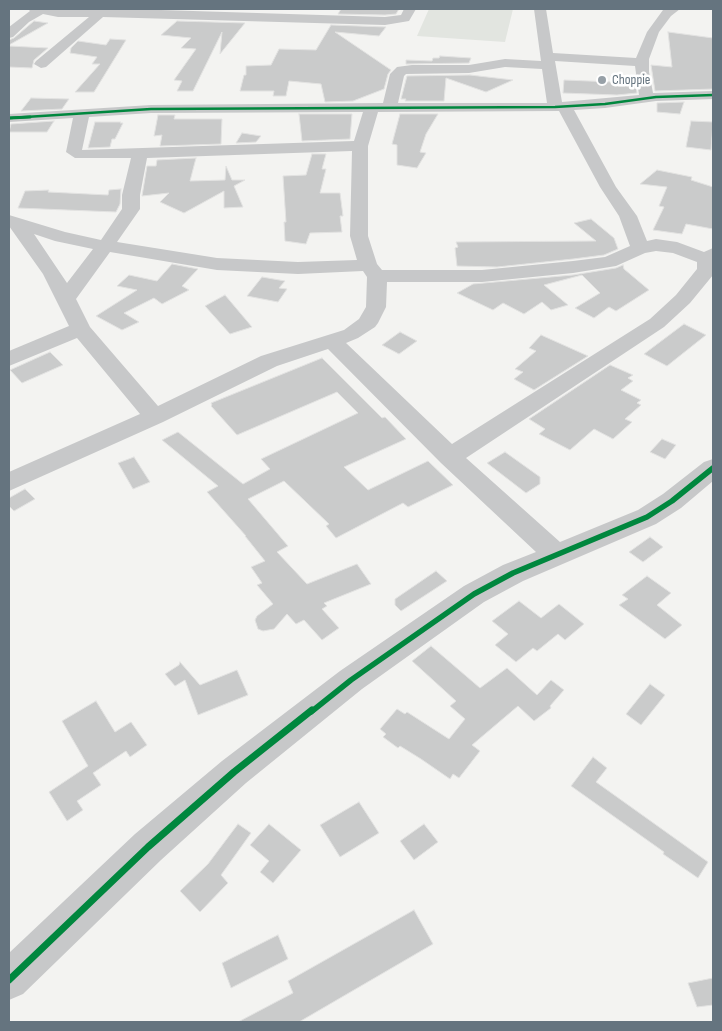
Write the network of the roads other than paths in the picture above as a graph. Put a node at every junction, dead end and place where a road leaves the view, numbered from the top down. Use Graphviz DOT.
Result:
graph roads {
  1 [pos="37,9"];
  2 [pos="200,9"];
  3 [pos="410,9"];
  4 [pos="540,9"];
  5 [pos="674,9"];
  6 [pos="132,11"];
  7 [pos="99,14"];
  8 [pos="188,16"];
  9 [pos="9,34"];
  10 [pos="548,61"];
  11 [pos="638,62"];
  12 [pos="42,64"];
  13 [pos="713,95"];
  14 [pos="692,96"];
  15 [pos="647,98"];
  16 [pos="713,101"];
  17 [pos="390,106"];
  18 [pos="560,106"];
  19 [pos="372,107"];
  20 [pos="82,113"];
  21 [pos="9,118"];
  22 [pos="360,146"];
  23 [pos="140,153"];
  24 [pos="12,221"];
  25 [pos="105,246"];
  26 [pos="640,248"];
  27 [pos="710,256"];
  28 [pos="373,270"];
  29 [pos="65,300"];
  30 [pos="81,329"];
  31 [pos="332,341"];
  32 [pos="9,359"];
  33 [pos="155,417"];
  34 [pos="450,456"];
  35 [pos="713,468"];
  36 [pos="9,482"];
  37 [pos="556,554"];
  38 [pos="9,980"];
  1 -- 7 [label="street"];
  1 -- 9 [label="street"];
  2 -- 8 [label="street"];
  3 -- 8 [label="street"];
  4 -- 10 [label="street"];
  5 -- 15 [label="street"];
  6 -- 7 [label="street"];
  6 -- 8 [label="street"];
  7 -- 12 [label="street"];
  10 -- 11 [label="street"];
  10 -- 17 [label="street"];
  10 -- 18 [label="street"];
  13 -- 14 [label="street"];
  14 -- 15 [label="street"];
  14 -- 16 [label="street"];
  15 -- 18 [label="street"];
  17 -- 18 [label="street"];
  17 -- 19 [label="street"];
  18 -- 26 [label="street"];
  19 -- 20 [label="street"];
  19 -- 22 [label="street"];
  20 -- 21 [label="street"];
  20 -- 23 [label="street"];
  22 -- 23 [label="street"];
  22 -- 28 [label="street"];
  23 -- 25 [label="street"];
  24 -- 25 [label="street"];
  24 -- 29 [label="street"];
  25 -- 28 [label="street"];
  25 -- 29 [label="street"];
  26 -- 27 [label="street"];
  26 -- 28 [label="street"];
  27 -- 34 [label="street"];
  28 -- 31 [label="street"];
  29 -- 30 [label="street"];
  30 -- 32 [label="street"];
  30 -- 33 [label="street"];
  31 -- 33 [label="street"];
  31 -- 34 [label="street"];
  33 -- 36 [label="street"];
  34 -- 37 [label="street"];
  35 -- 37 [label="street"];
  37 -- 38 [label="street"];
}
